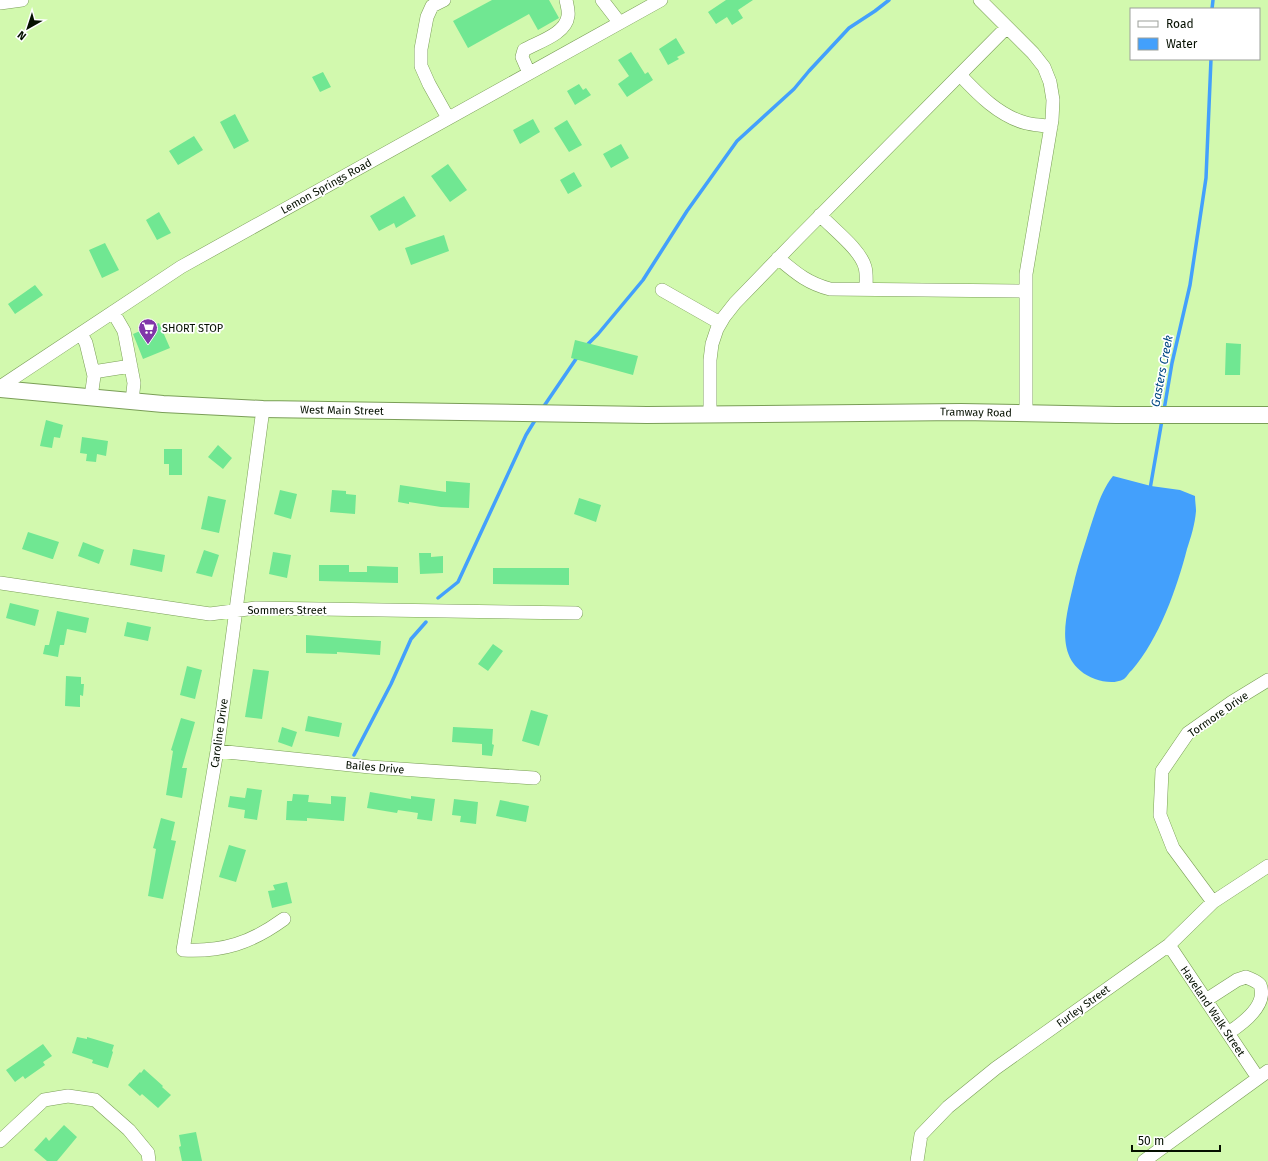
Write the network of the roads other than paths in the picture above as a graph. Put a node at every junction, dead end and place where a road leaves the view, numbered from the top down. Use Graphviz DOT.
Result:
graph roads {
  1 [pos="22,0"];
  2 [pos="444,0"];
  3 [pos="566,0"];
  4 [pos="602,0"];
  5 [pos="661,0"];
  6 [pos="980,0"];
  7 [pos="0,3"];
  8 [pos="619,22"];
  9 [pos="1007,27"];
  10 [pos="529,73"];
  11 [pos="960,75"];
  12 [pos="448,118"];
  13 [pos="1050,127"];
  14 [pos="820,215"];
  15 [pos="778,258"];
  16 [pos="866,289"];
  17 [pos="662,290"];
  18 [pos="1025,291"];
  19 [pos="113,312"];
  20 [pos="720,323"];
  21 [pos="81,334"];
  22 [pos="131,366"];
  23 [pos="93,372"];
  24 [pos="0,388"];
  25 [pos="91,397"];
  26 [pos="132,401"];
  27 [pos="263,409"];
  28 [pos="1026,413"];
  29 [pos="710,414"];
  30 [pos="1268,414"];
  31 [pos="685,415"];
  32 [pos="0,583"];
  33 [pos="236,611"];
  34 [pos="576,613"];
  35 [pos="1268,680"];
  36 [pos="217,751"];
  37 [pos="534,778"];
  38 [pos="1268,866"];
  39 [pos="1213,902"];
  40 [pos="284,919"];
  41 [pos="1169,944"];
  42 [pos="1206,1000"];
  43 [pos="1228,1033"];
  44 [pos="1263,1075"];
  45 [pos="0,1141"];
  46 [pos="149,1161"];
  47 [pos="917,1161"];
  48 [pos="1144,1161"];
  1 -- 7 [label="street"];
  2 -- 12 [label="street"];
  3 -- 10 [label="street"];
  4 -- 8 [label="street"];
  5 -- 8 [label="street, Lemon Springs Road"];
  6 -- 9 [label="street"];
  8 -- 10 [label="street, Lemon Springs Road"];
  9 -- 11 [label="street"];
  9 -- 13 [label="street"];
  10 -- 12 [label="street, Lemon Springs Road"];
  11 -- 13 [label="street"];
  11 -- 14 [label="street"];
  12 -- 19 [label="street, Lemon Springs Road"];
  13 -- 18 [label="street"];
  14 -- 15 [label="street"];
  14 -- 16 [label="street"];
  15 -- 16 [label="street"];
  15 -- 20 [label="street"];
  16 -- 18 [label="street"];
  17 -- 20 [label="street"];
  18 -- 28 [label="street"];
  19 -- 21 [label="street, Lemon Springs Road"];
  19 -- 22 [label="street"];
  20 -- 29 [label="street"];
  21 -- 23 [label="street"];
  21 -- 24 [label="street, Lemon Springs Road"];
  22 -- 23 [label="street"];
  22 -- 26 [label="street"];
  23 -- 25 [label="street"];
  24 -- 25 [label="main road, West Main Street"];
  25 -- 26 [label="main road, West Main Street"];
  26 -- 27 [label="main road, West Main Street"];
  27 -- 31 [label="main road, West Main Street"];
  27 -- 33 [label="street, Caroline Drive"];
  28 -- 29 [label="main road, Tramway Road"];
  28 -- 30 [label="main road, Tramway Road"];
  29 -- 31 [label="main road, Tramway Road"];
  32 -- 33 [label="street, Sommers Street"];
  33 -- 34 [label="street, Sommers Street"];
  33 -- 36 [label="street, Caroline Drive"];
  35 -- 39 [label="street, Tormore Drive"];
  36 -- 37 [label="street, Bailes Drive"];
  36 -- 40 [label="street, Caroline Drive"];
  38 -- 39 [label="street, Furley Street"];
  39 -- 41 [label="street, Furley Street"];
  41 -- 42 [label="street, Haveland Walk Street"];
  41 -- 47 [label="street, Furley Street"];
  42 -- 43 [label="street, Haveland Walk Street"];
  42 -- 43 [label="street"];
  43 -- 44 [label="street, Haveland Walk Street"];
  44 -- 48 [label="street"];
  45 -- 46 [label="street"];
}
